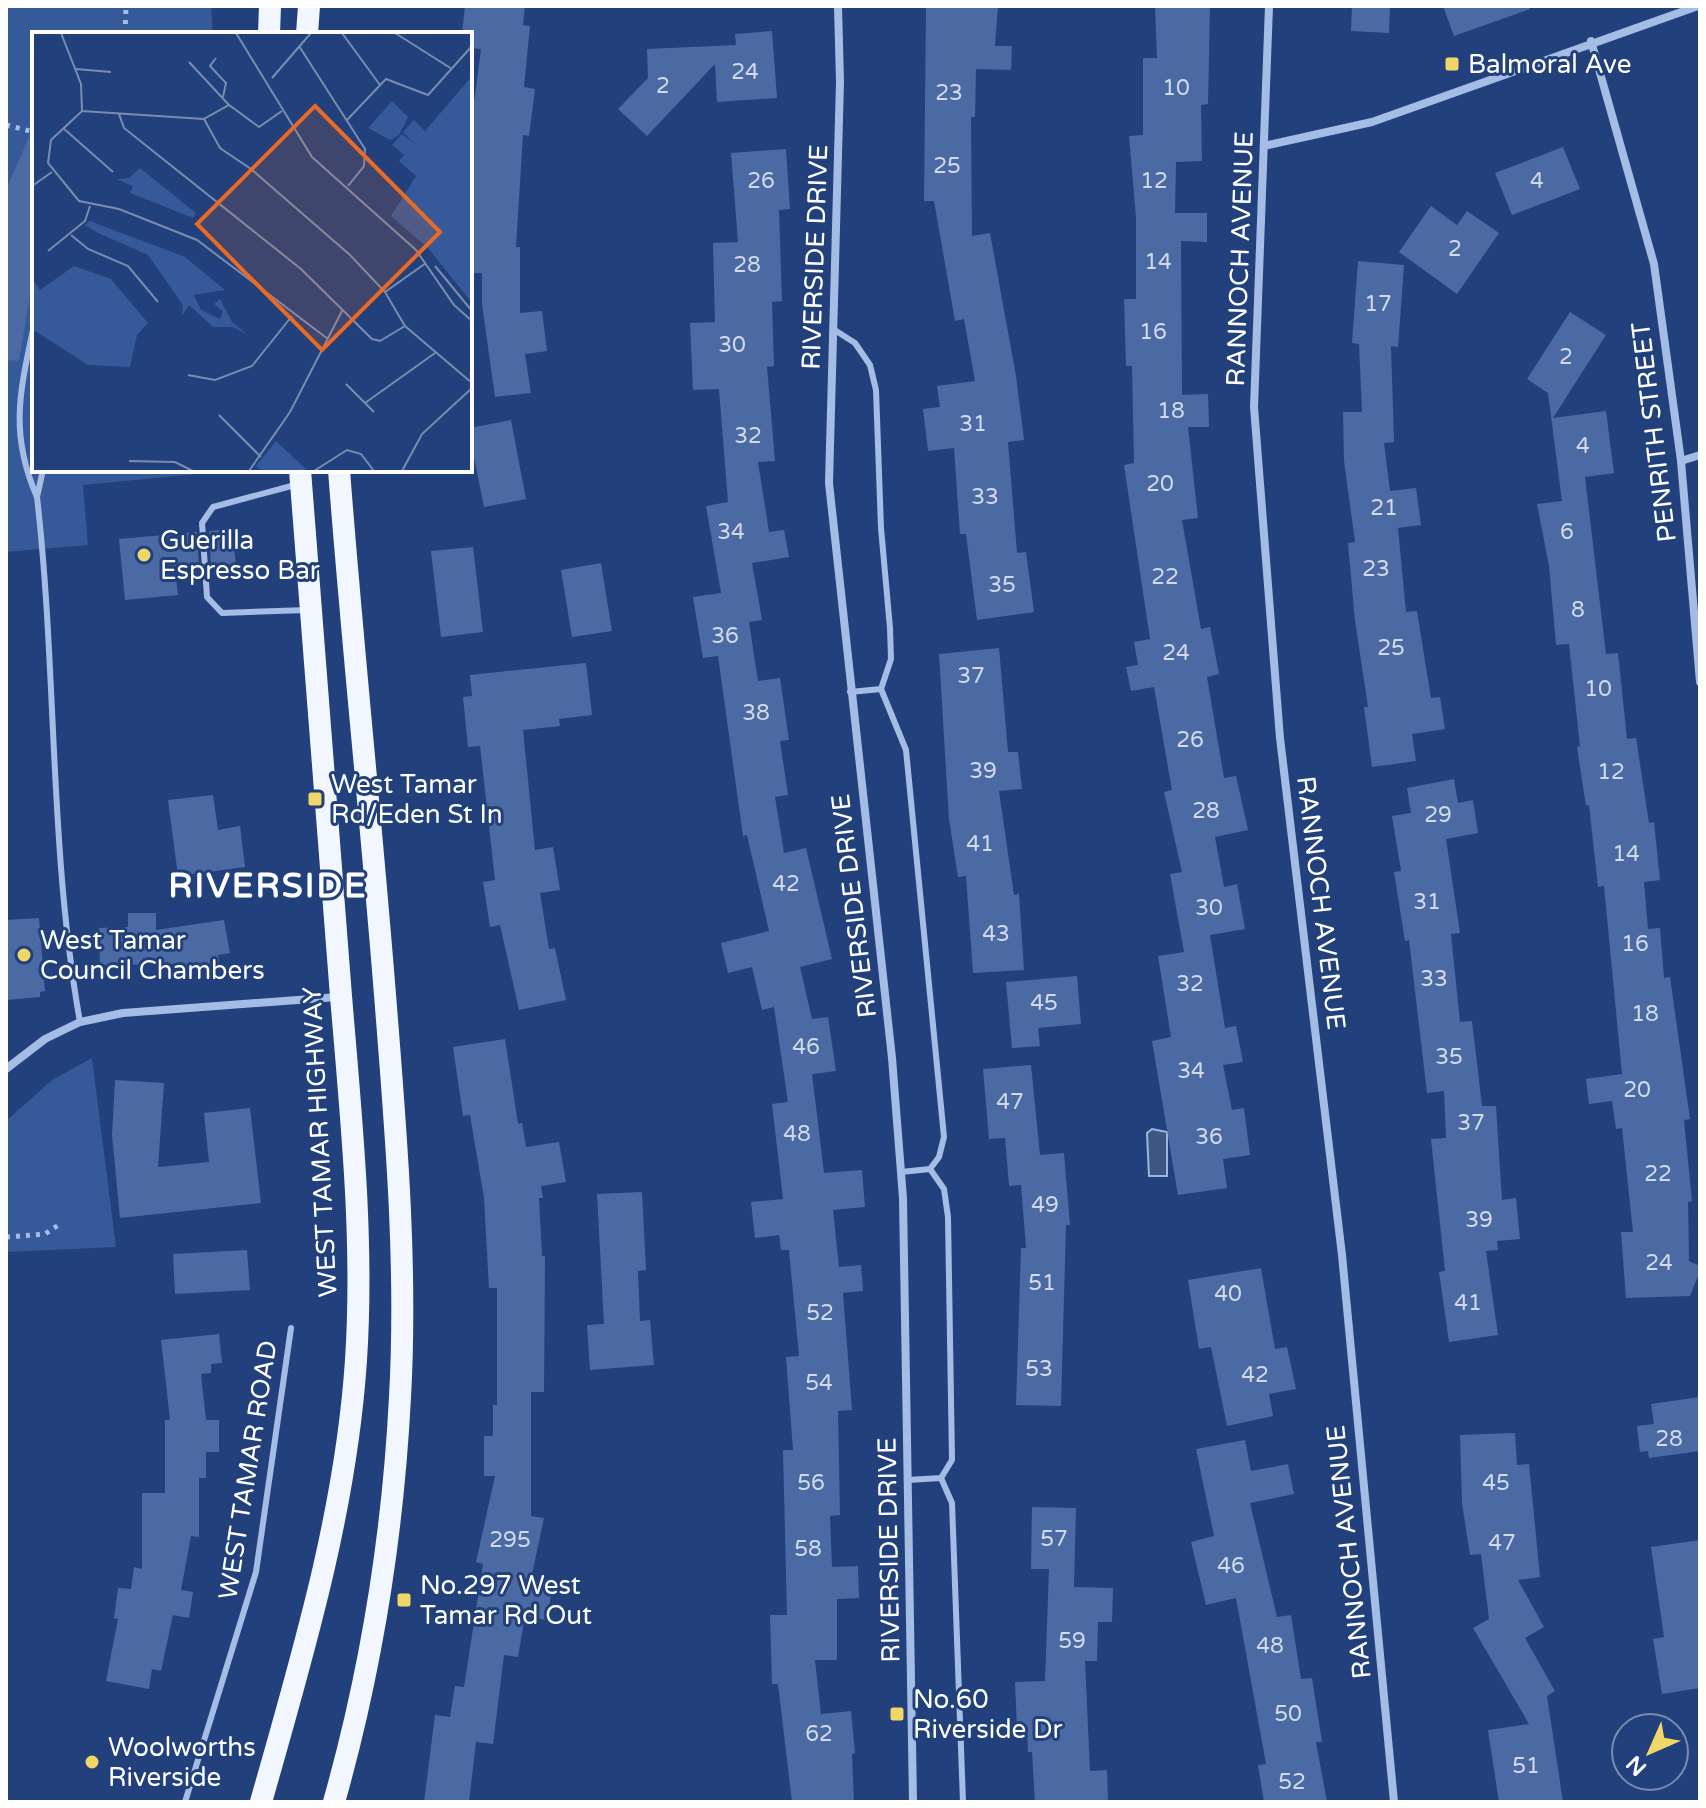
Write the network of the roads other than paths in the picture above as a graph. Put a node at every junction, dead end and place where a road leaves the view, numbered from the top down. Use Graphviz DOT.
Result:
graph roads {
  1 [pos="270,6"];
  2 [pos="309,6"];
  3 [pos="838,6"];
  4 [pos="1269,6"];
  5 [pos="1698,6"];
  6 [pos="269,32"];
  7 [pos="307,32"];
  8 [pos="1591,41"];
  9 [pos="1264,146"];
  10 [pos="833,329"];
  11 [pos="32,335"];
  12 [pos="1700,455"];
  13 [pos="1681,461"];
  14 [pos="43,472"];
  15 [pos="339,472"];
  16 [pos="300,477"];
  17 [pos="37,497"];
  18 [pos="311,610"];
  19 [pos="1700,682"];
  20 [pos="881,689"];
  21 [pos="850,692"];
  22 [pos="341,996"];
  23 [pos="80,1022"];
  24 [pos="6,1069"];
  25 [pos="930,1169"];
  26 [pos="901,1172"];
  27 [pos="291,1328"];
  28 [pos="941,1478"];
  29 [pos="908,1480"];
  30 [pos="185,1802"];
  31 [pos="261,1802"];
  32 [pos="334,1802"];
  33 [pos="913,1802"];
  34 [pos="963,1802"];
  35 [pos="1394,1802"];
  1 -- 6 [label="highway"];
  2 -- 7 [label="highway"];
  3 -- 10 [label="street, RIVERSIDE DRIVE"];
  4 -- 9 [label="street, RANNOCH AVENUE"];
  5 -- 8 [label="street"];
  8 -- 9 [label="street"];
  8 -- 13 [label="street, PENRITH STREET"];
  9 -- 35 [label="street, RANNOCH AVENUE"];
  10 -- 20 [label="lane"];
  10 -- 21 [label="street, RIVERSIDE DRIVE"];
  11 -- 17 [label="lane"];
  12 -- 13 [label="street"];
  13 -- 19 [label="street, PENRITH STREET"];
  14 -- 17 [label="lane"];
  15 -- 32 [label="highway"];
  16 -- 18 [label="highway, WEST TAMAR HIGHWAY"];
  16 -- 18 [label="lane"];
  17 -- 23 [label="lane"];
  18 -- 22 [label="highway, WEST TAMAR HIGHWAY"];
  20 -- 21 [label="lane"];
  20 -- 25 [label="lane"];
  21 -- 26 [label="street, RIVERSIDE DRIVE"];
  22 -- 23 [label="street"];
  22 -- 31 [label="highway, WEST TAMAR HIGHWAY"];
  23 -- 24 [label="street"];
  25 -- 26 [label="lane"];
  25 -- 28 [label="lane"];
  26 -- 29 [label="street, RIVERSIDE DRIVE"];
  27 -- 30 [label="lane, WEST TAMAR ROAD"];
  28 -- 29 [label="lane"];
  28 -- 34 [label="lane"];
  29 -- 33 [label="street, RIVERSIDE DRIVE"];
}
